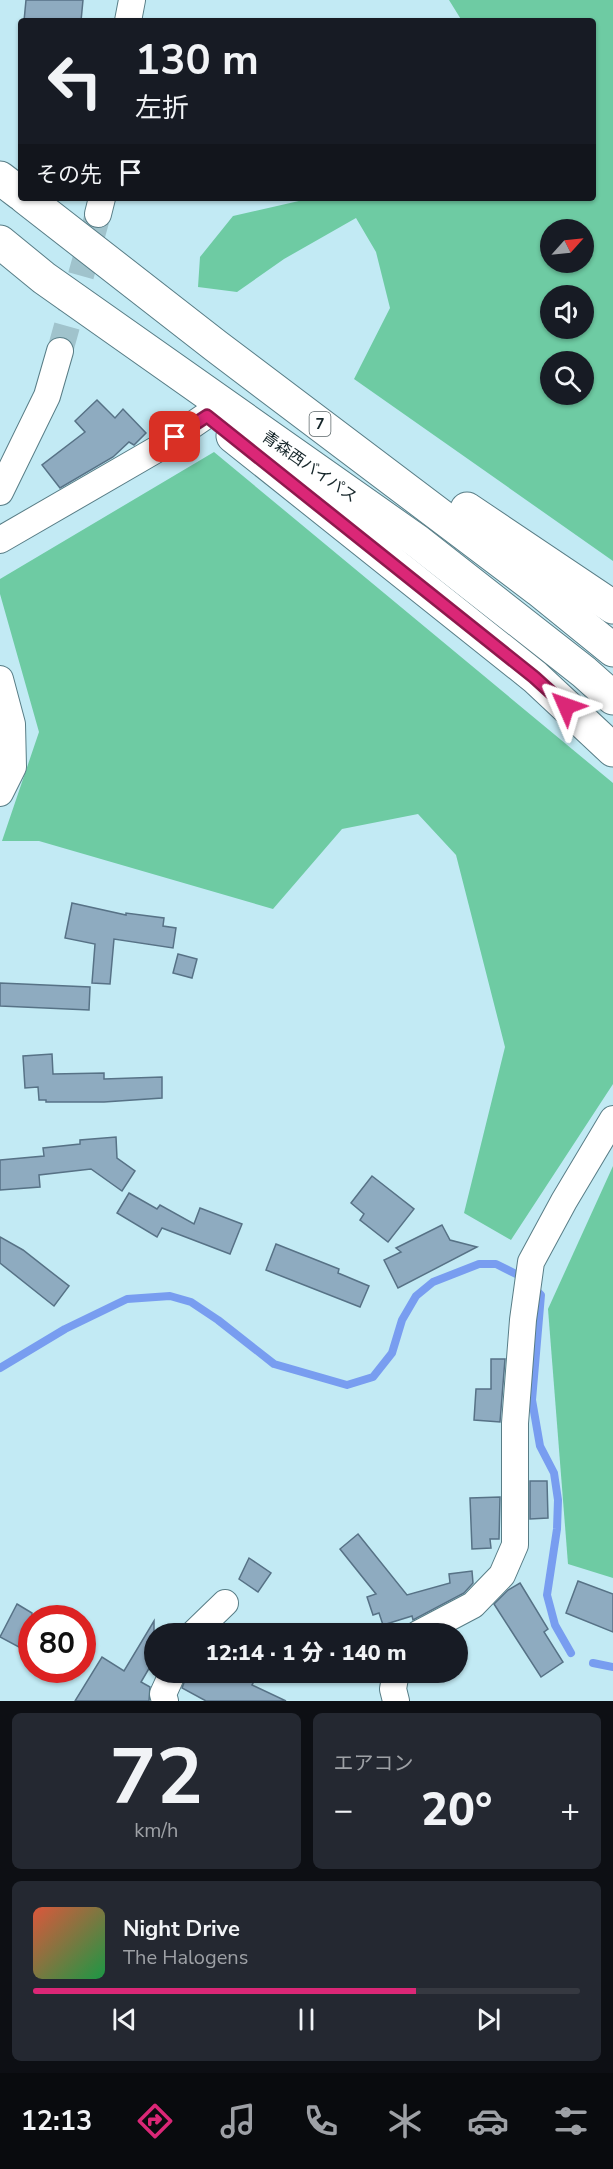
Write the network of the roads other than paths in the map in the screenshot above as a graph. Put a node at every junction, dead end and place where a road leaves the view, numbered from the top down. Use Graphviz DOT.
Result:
graph roads {
  1 [pos="132,0"];
  2 [pos="129,18"];
  3 [pos="0,178"];
  4 [pos="18,192"];
  5 [pos="30,201"];
  6 [pos="0,242"];
  7 [pos="44,278"];
  8 [pos="216,346"];
  9 [pos="60,351"];
  10 [pos="207,416"];
  11 [pos="0,492"];
  12 [pos="0,540"];
  13 [pos="613,607"];
  14 [pos="613,650"];
  15 [pos="0,679"];
  16 [pos="613,698"];
  17 [pos="613,750"];
  18 [pos="0,793"];
  19 [pos="613,1119"];
  20 [pos="225,1603"];
  21 [pos="204,1623"];
  22 [pos="438,1623"];
  23 [pos="168,1683"];
  24 [pos="394,1683"];
  25 [pos="165,1701"];
  26 [pos="396,1701"];
  1 -- 2 [label="street"];
  3 -- 4 [label="highway"];
  5 -- 8 [label="highway, 7"];
  6 -- 7 [label="highway, 青森西バイパス / 7"];
  7 -- 10 [label="highway"];
  7 -- 16 [label="highway, 青森西バイパス / 7"];
  8 -- 13 [label="highway"];
  8 -- 14 [label="highway, 7"];
  9 -- 11 [label="street"];
  10 -- 12 [label="street"];
  10 -- 17 [label="highway"];
  15 -- 18 [label="street"];
  19 -- 22 [label="street"];
  20 -- 21 [label="street"];
  23 -- 25 [label="street"];
  24 -- 26 [label="street"];
}
